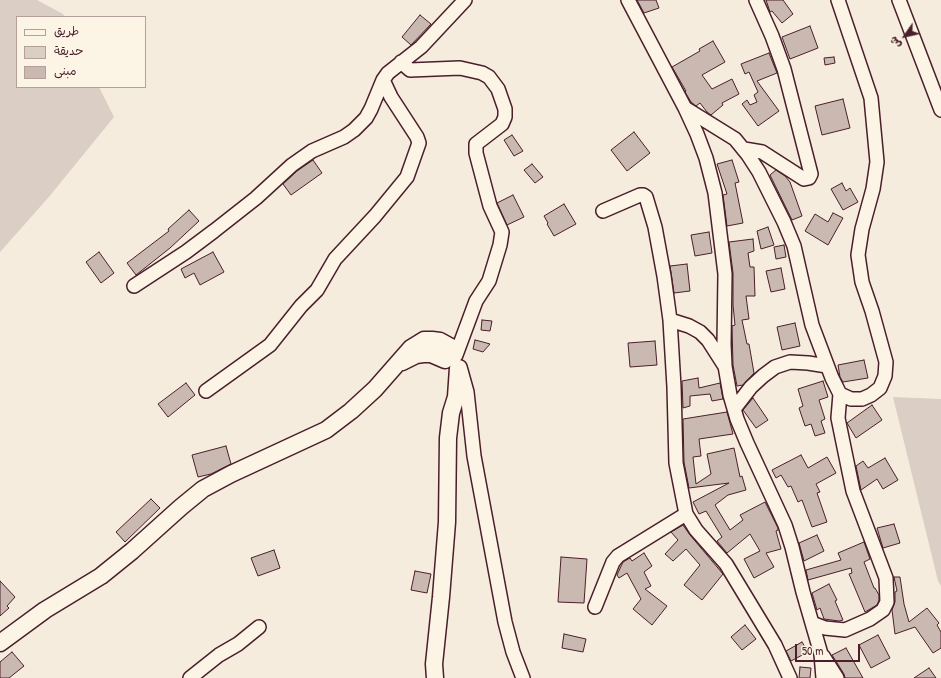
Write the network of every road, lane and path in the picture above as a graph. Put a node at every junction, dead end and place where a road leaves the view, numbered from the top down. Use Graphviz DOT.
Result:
graph roads {
  1 [pos="465,0"];
  2 [pos="628,0"];
  3 [pos="756,0"];
  4 [pos="838,0"];
  5 [pos="899,0"];
  6 [pos="401,62"];
  7 [pos="383,80"];
  8 [pos="686,108"];
  9 [pos="941,110"];
  10 [pos="744,149"];
  11 [pos="603,211"];
  12 [pos="134,286"];
  13 [pos="670,320"];
  14 [pos="453,362"];
  15 [pos="725,366"];
  16 [pos="827,366"];
  17 [pos="206,391"];
  18 [pos="840,394"];
  19 [pos="734,409"];
  20 [pos="686,514"];
  21 [pos="595,607"];
  22 [pos="812,623"];
  23 [pos="259,626"];
  24 [pos="0,643"];
  25 [pos="821,654"];
  26 [pos="190,678"];
  27 [pos="435,678"];
  28 [pos="523,678"];
  29 [pos="790,678"];
  30 [pos="823,678"];
  31 [pos="836,678"];
  1 -- 6 [label="street"];
  2 -- 8 [label="street"];
  3 -- 10 [label="street"];
  4 -- 18 [label="street"];
  5 -- 9 [label="street"];
  6 -- 7 [label="street"];
  6 -- 14 [label="street"];
  7 -- 12 [label="street"];
  7 -- 17 [label="street"];
  8 -- 10 [label="street"];
  8 -- 15 [label="street"];
  10 -- 16 [label="street"];
  11 -- 13 [label="street"];
  13 -- 15 [label="street"];
  13 -- 20 [label="street"];
  14 -- 24 [label="main road"];
  14 -- 27 [label="main road"];
  14 -- 28 [label="street"];
  15 -- 19 [label="street"];
  16 -- 18 [label="street"];
  16 -- 19 [label="street"];
  18 -- 22 [label="street"];
  19 -- 22 [label="street"];
  20 -- 21 [label="street"];
  20 -- 29 [label="street"];
  22 -- 25 [label="street"];
  23 -- 26 [label="street"];
  25 -- 30 [label="street"];
  25 -- 31 [label="street"];
}
